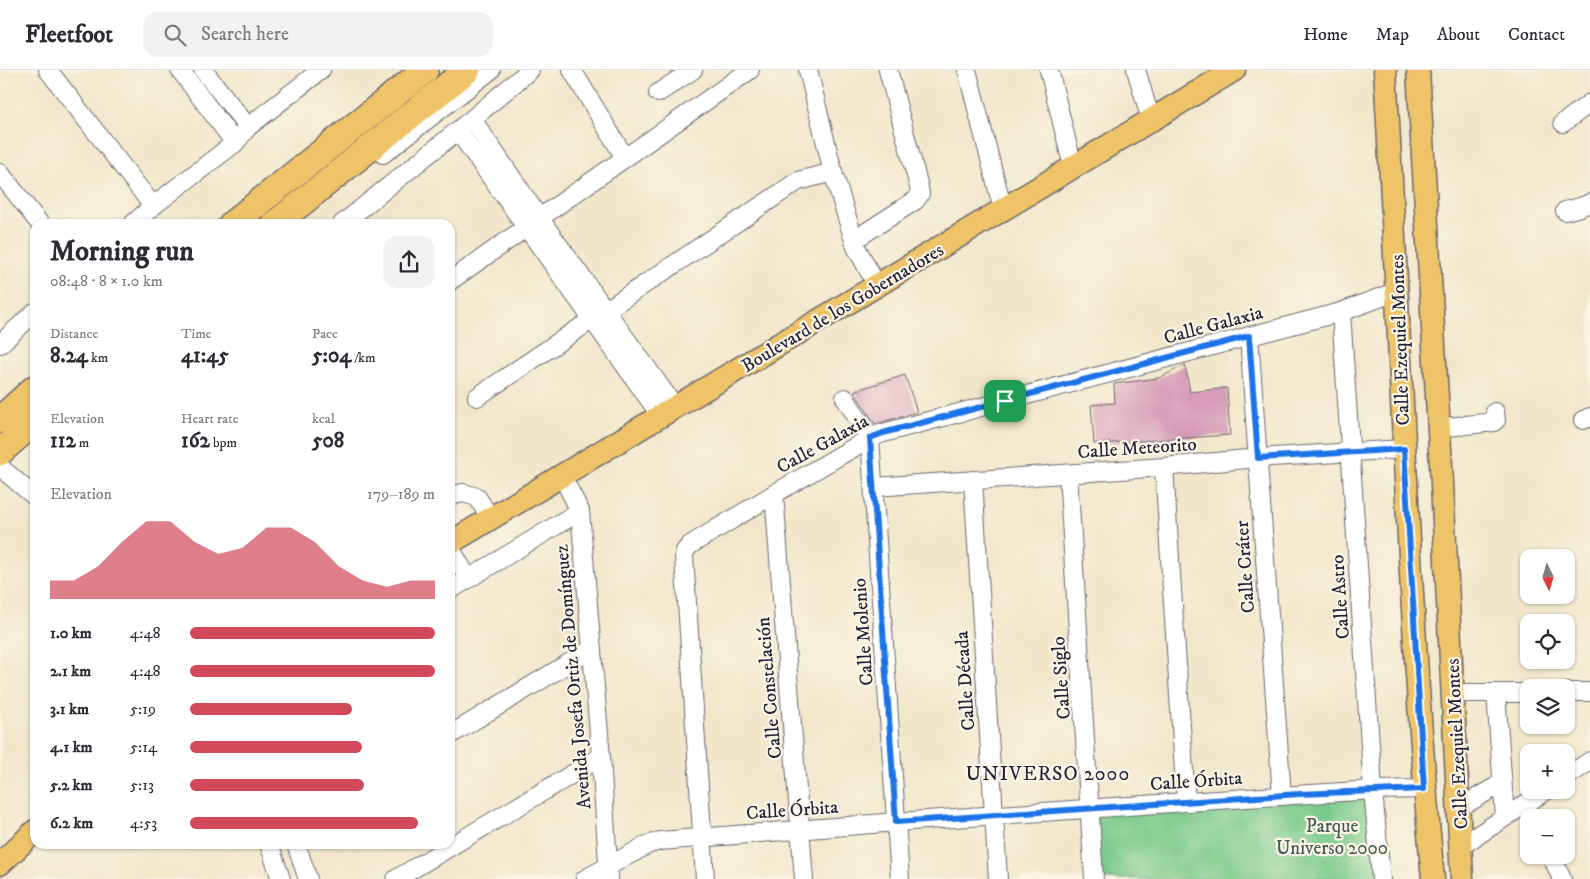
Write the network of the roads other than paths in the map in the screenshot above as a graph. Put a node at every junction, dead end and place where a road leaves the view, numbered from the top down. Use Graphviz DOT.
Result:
graph roads {
  1 [pos="48,70"];
  2 [pos="180,70"];
  3 [pos="203,70"];
  4 [pos="321,70"];
  5 [pos="425,70"];
  6 [pos="467,70"];
  7 [pos="491,70"];
  8 [pos="530,70"];
  9 [pos="572,70"];
  10 [pos="693,70"];
  11 [pos="750,70"];
  12 [pos="808,70"];
  13 [pos="888,70"];
  14 [pos="967,70"];
  15 [pos="1049,70"];
  16 [pos="1136,70"];
  17 [pos="1385,70"];
  18 [pos="1418,70"];
  19 [pos="1225,72"];
  20 [pos="658,93"];
  21 [pos="1590,103"];
  22 [pos="472,119"];
  23 [pos="1151,120"];
  24 [pos="1563,123"];
  25 [pos="248,127"];
  26 [pos="458,131"];
  27 [pos="404,138"];
  28 [pos="235,143"];
  29 [pos="626,158"];
  30 [pos="1073,167"];
  31 [pos="833,172"];
  32 [pos="0,173"];
  33 [pos="314,191"];
  34 [pos="1590,202"];
  35 [pos="153,206"];
  36 [pos="1003,210"];
  37 [pos="1565,211"];
  38 [pos="36,219"];
  39 [pos="139,219"];
  40 [pos="238,219"];
  41 [pos="281,219"];
  42 [pos="300,219"];
  43 [pos="348,219"];
  44 [pos="533,223"];
  45 [pos="854,240"];
  46 [pos="455,278"];
  47 [pos="876,286"];
  48 [pos="1398,291"];
  49 [pos="1341,312"];
  50 [pos="598,315"];
  51 [pos="30,317"];
  52 [pos="1249,336"];
  53 [pos="0,344"];
  54 [pos="477,397"];
  55 [pos="845,398"];
  56 [pos="30,403"];
  57 [pos="668,412"];
  58 [pos="1495,412"];
  59 [pos="22,426"];
  60 [pos="1438,428"];
  61 [pos="870,438"];
  62 [pos="1404,449"];
  63 [pos="0,452"];
  64 [pos="1351,452"];
  65 [pos="1258,458"];
  66 [pos="0,467"];
  67 [pos="1164,467"];
  68 [pos="1068,474"];
  69 [pos="562,476"];
  70 [pos="973,480"];
  71 [pos="874,487"];
  72 [pos="30,492"];
  73 [pos="774,494"];
  74 [pos="455,495"];
  75 [pos="580,511"];
  76 [pos="491,519"];
  77 [pos="455,540"];
  78 [pos="455,556"];
  79 [pos="468,578"];
  80 [pos="455,587"];
  81 [pos="592,649"];
  82 [pos="1575,692"];
  83 [pos="1590,692"];
  84 [pos="1453,693"];
  85 [pos="1496,693"];
  86 [pos="1520,693"];
  87 [pos="455,732"];
  88 [pos="601,757"];
  89 [pos="1590,761"];
  90 [pos="1575,771"];
  91 [pos="1502,783"];
  92 [pos="1424,789"];
  93 [pos="1373,790"];
  94 [pos="1282,796"];
  95 [pos="1533,799"];
  96 [pos="1186,802"];
  97 [pos="1459,808"];
  98 [pos="1090,809"];
  99 [pos="994,816"];
  100 [pos="1505,817"];
  101 [pos="896,822"];
  102 [pos="800,831"];
  103 [pos="30,836"];
  104 [pos="702,837"];
  105 [pos="455,844"];
  106 [pos="1461,846"];
  107 [pos="271,849"];
  108 [pos="298,849"];
  109 [pos="446,849"];
  110 [pos="0,864"];
  111 [pos="1555,864"];
  112 [pos="609,872"];
  113 [pos="281,879"];
  114 [pos="308,879"];
  115 [pos="396,879"];
  116 [pos="585,879"];
  117 [pos="705,879"];
  118 [pos="804,879"];
  119 [pos="900,879"];
  120 [pos="998,879"];
  121 [pos="1094,879"];
  122 [pos="1381,879"];
  123 [pos="1433,879"];
  124 [pos="1462,879"];
  125 [pos="1562,879"];
  1 -- 35 [label="street"];
  2 -- 28 [label="street"];
  3 -- 25 [label="street"];
  4 -- 25 [label="street"];
  5 -- 40 [label="highway"];
  6 -- 33 [label="highway"];
  7 -- 27 [label="street"];
  8 -- 22 [label="street"];
  9 -- 29 [label="street"];
  10 -- 20 [label="street"];
  11 -- 29 [label="street"];
  12 -- 31 [label="street"];
  13 -- 45 [label="street"];
  14 -- 36 [label="street"];
  15 -- 30 [label="street"];
  16 -- 23 [label="street"];
  17 -- 48 [label="main road, Calle Ezequiel Montes"];
  18 -- 60 [label="main road, Calle Ezequiel Montes"];
  19 -- 23 [label="main road, Boulevard de los Gobernadores"];
  21 -- 24 [label="street"];
  22 -- 26 [label="street"];
  22 -- 44 [label="street"];
  23 -- 30 [label="main road, Boulevard de los Gobernadores"];
  25 -- 28 [label="street"];
  26 -- 43 [label="street"];
  26 -- 44 [label="street"];
  27 -- 33 [label="highway"];
  27 -- 42 [label="street"];
  28 -- 35 [label="street"];
  29 -- 44 [label="street"];
  30 -- 36 [label="main road, Boulevard de los Gobernadores"];
  31 -- 45 [label="street"];
  31 -- 50 [label="street"];
  32 -- 38 [label="street"];
  33 -- 41 [label="highway"];
  34 -- 37 [label="street"];
  35 -- 39 [label="street"];
  36 -- 47 [label="main road, Boulevard de los Gobernadores"];
  44 -- 46 [label="street"];
  44 -- 50 [label="street"];
  45 -- 47 [label="street"];
  47 -- 57 [label="main road, Boulevard de los Gobernadores"];
  48 -- 49 [label="street, Calle Galaxia"];
  48 -- 62 [label="main road, Calle Ezequiel Montes"];
  49 -- 52 [label="street, Calle Galaxia"];
  49 -- 64 [label="street, Calle Astro"];
  50 -- 54 [label="street"];
  50 -- 57 [label="street"];
  51 -- 53 [label="street"];
  52 -- 61 [label="street, Calle Galaxia"];
  52 -- 65 [label="street, Calle Cráter"];
  55 -- 61 [label="street"];
  56 -- 59 [label="highway"];
  57 -- 69 [label="main road, Boulevard de los Gobernadores"];
  58 -- 60 [label="street"];
  59 -- 63 [label="highway"];
  60 -- 84 [label="main road, Calle Ezequiel Montes"];
  61 -- 71 [label="street, Calle Molenio"];
  61 -- 73 [label="street, Calle Galaxia"];
  62 -- 64 [label="street, Calle Meteorito"];
  62 -- 92 [label="main road, Calle Ezequiel Montes"];
  64 -- 65 [label="street, Calle Meteorito"];
  64 -- 93 [label="street, Calle Astro"];
  65 -- 67 [label="street, Calle Meteorito"];
  65 -- 94 [label="street, Calle Cráter"];
  66 -- 72 [label="street"];
  67 -- 68 [label="street, Calle Meteorito"];
  67 -- 96 [label="street"];
  68 -- 70 [label="street, Calle Meteorito"];
  68 -- 98 [label="street, Calle Siglo"];
  69 -- 75 [label="street, Avenida Josefa Ortiz de Domínguez"];
  69 -- 76 [label="main road, Boulevard de los Gobernadores"];
  70 -- 71 [label="street, Calle Meteorito"];
  70 -- 99 [label="street, Calle Década"];
  71 -- 101 [label="street, Calle Molenio"];
  73 -- 102 [label="street, Calle Constelación"];
  73 -- 104 [label="street, Calle Galaxia"];
  74 -- 76 [label="street"];
  75 -- 79 [label="street"];
  75 -- 81 [label="street, Avenida Josefa Ortiz de Domínguez"];
  76 -- 77 [label="main road, Boulevard de los Gobernadores"];
  78 -- 79 [label="street"];
  79 -- 80 [label="street"];
  81 -- 87 [label="street"];
  81 -- 88 [label="street, Avenida Josefa Ortiz de Domínguez"];
  82 -- 83 [label="street"];
  84 -- 85 [label="street"];
  84 -- 97 [label="main road, Calle Ezequiel Montes"];
  85 -- 86 [label="street"];
  85 -- 91 [label="street"];
  88 -- 105 [label="street"];
  88 -- 112 [label="street, Avenida Josefa Ortiz de Domínguez"];
  89 -- 90 [label="street"];
  91 -- 97 [label="street"];
  91 -- 100 [label="street"];
  92 -- 93 [label="street, Calle Órbita"];
  92 -- 123 [label="main road, Calle Ezequiel Montes"];
  93 -- 94 [label="street, Calle Órbita"];
  93 -- 122 [label="street, Calle Astro"];
  94 -- 96 [label="street, Calle Órbita"];
  95 -- 100 [label="street"];
  96 -- 98 [label="street, Calle Órbita"];
  97 -- 106 [label="main road, Calle Ezequiel Montes"];
  98 -- 99 [label="street, Calle Órbita"];
  98 -- 121 [label="street, Calle Siglo"];
  99 -- 101 [label="street, Calle Órbita"];
  99 -- 120 [label="street, Calle Década"];
  100 -- 106 [label="street"];
  101 -- 102 [label="street, Calle Órbita"];
  101 -- 119 [label="street, Calle Molenio"];
  102 -- 104 [label="street, Calle Órbita"];
  102 -- 118 [label="street, Calle Constelación"];
  103 -- 110 [label="main road"];
  104 -- 112 [label="street, Calle Órbita"];
  104 -- 117 [label="street, Calle Galaxia"];
  106 -- 124 [label="main road, Calle Ezequiel Montes"];
  107 -- 113 [label="street"];
  108 -- 114 [label="street"];
  109 -- 115 [label="street"];
  111 -- 125 [label="street"];
  112 -- 116 [label="street, Calle Órbita"];
}
